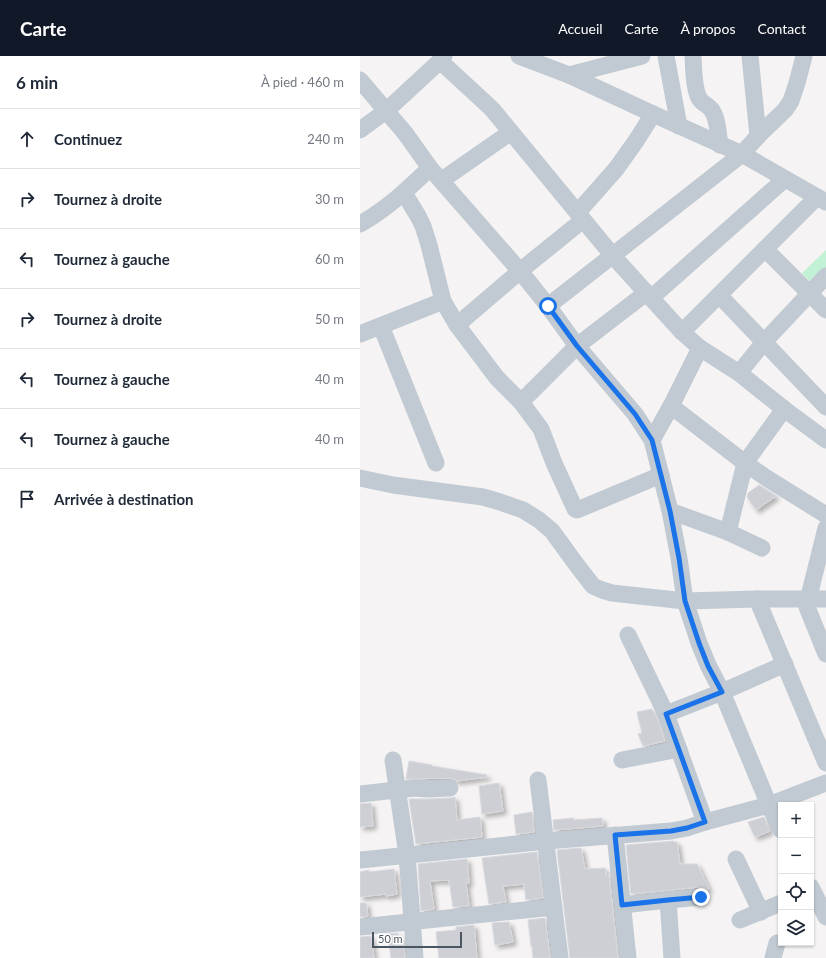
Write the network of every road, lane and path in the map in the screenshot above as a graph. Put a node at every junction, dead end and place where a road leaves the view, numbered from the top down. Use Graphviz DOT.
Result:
graph roads {
  1 [pos="642,56"];
  2 [pos="666,56"];
  3 [pos="693,56"];
  4 [pos="750,56"];
  5 [pos="804,56"];
  6 [pos="527,57"];
  7 [pos="442,58"];
  8 [pos="569,74"];
  9 [pos="360,80"];
  10 [pos="386,110"];
  11 [pos="653,114"];
  12 [pos="679,126"];
  13 [pos="360,130"];
  14 [pos="511,132"];
  15 [pos="758,136"];
  16 [pos="720,145"];
  17 [pos="742,154"];
  18 [pos="430,168"];
  19 [pos="785,179"];
  20 [pos="442,180"];
  21 [pos="404,193"];
  22 [pos="822,200"];
  23 [pos="580,216"];
  24 [pos="360,224"];
  25 [pos="765,249"];
  26 [pos="613,256"];
  27 [pos="520,271"];
  28 [pos="826,276"];
  29 [pos="810,294"];
  30 [pos="649,295"];
  31 [pos="719,295"];
  32 [pos="443,301"];
  33 [pos="548,306"];
  34 [pos="826,310"];
  35 [pos="457,325"];
  36 [pos="381,326"];
  37 [pos="682,332"];
  38 [pos="360,334"];
  39 [pos="764,342"];
  40 [pos="577,346"];
  41 [pos="700,348"];
  42 [pos="739,373"];
  43 [pos="521,402"];
  44 [pos="671,406"];
  45 [pos="826,407"];
  46 [pos="784,409"];
  47 [pos="652,440"];
  48 [pos="826,440"];
  49 [pos="745,463"];
  50 [pos="436,464"];
  51 [pos="661,475"];
  52 [pos="360,478"];
  53 [pos="670,511"];
  54 [pos="826,515"];
  55 [pos="826,528"];
  56 [pos="728,532"];
  57 [pos="762,548"];
  58 [pos="757,599"];
  59 [pos="826,599"];
  60 [pos="808,600"];
  61 [pos="685,601"];
  62 [pos="628,635"];
  63 [pos="826,654"];
  64 [pos="785,664"];
  65 [pos="722,692"];
  66 [pos="666,714"];
  67 [pos="679,749"];
  68 [pos="393,760"];
  69 [pos="622,760"];
  70 [pos="826,763"];
  71 [pos="538,780"];
  72 [pos="826,783"];
  73 [pos="450,788"];
  74 [pos="397,791"];
  75 [pos="360,794"];
  76 [pos="769,804"];
  77 [pos="705,822"];
  78 [pos="778,824"];
  79 [pos="615,835"];
  80 [pos="546,841"];
  81 [pos="407,855"];
  82 [pos="736,858"];
  83 [pos="360,860"];
  84 [pos="815,888"];
  85 [pos="701,897"];
  86 [pos="668,900"];
  87 [pos="778,904"];
  88 [pos="622,905"];
  89 [pos="554,907"];
  90 [pos="761,912"];
  91 [pos="826,917"];
  92 [pos="740,920"];
  93 [pos="412,922"];
  94 [pos="360,927"];
  95 [pos="415,958"];
  96 [pos="560,958"];
  97 [pos="628,958"];
  98 [pos="672,958"];
  1 -- 8 [label="street"];
  2 -- 12 [label="street"];
  3 -- 16 [label="street"];
  4 -- 15 [label="street"];
  5 -- 15 [label="street"];
  6 -- 8 [label="street"];
  7 -- 10 [label="street"];
  7 -- 14 [label="street"];
  8 -- 11 [label="street"];
  9 -- 10 [label="street"];
  10 -- 13 [label="street"];
  10 -- 18 [label="street"];
  11 -- 12 [label="street"];
  11 -- 23 [label="street"];
  12 -- 16 [label="street"];
  14 -- 20 [label="street"];
  14 -- 23 [label="street"];
  15 -- 17 [label="street"];
  16 -- 17 [label="street"];
  17 -- 19 [label="street"];
  17 -- 26 [label="street"];
  18 -- 20 [label="street"];
  18 -- 21 [label="street"];
  19 -- 22 [label="street"];
  19 -- 30 [label="street"];
  20 -- 27 [label="street"];
  21 -- 24 [label="street"];
  21 -- 32 [label="street"];
  22 -- 25 [label="street"];
  23 -- 26 [label="street"];
  23 -- 27 [label="street"];
  25 -- 29 [label="street"];
  25 -- 31 [label="street"];
  26 -- 30 [label="street"];
  26 -- 33 [label="street"];
  27 -- 33 [label="street"];
  27 -- 35 [label="street"];
  28 -- 29 [label="street"];
  29 -- 34 [label="street"];
  29 -- 39 [label="street"];
  30 -- 37 [label="street"];
  30 -- 40 [label="street"];
  31 -- 37 [label="street"];
  31 -- 39 [label="street"];
  32 -- 35 [label="street"];
  32 -- 36 [label="street"];
  33 -- 40 [label="street"];
  35 -- 43 [label="street"];
  36 -- 38 [label="street"];
  36 -- 50 [label="street"];
  37 -- 41 [label="street"];
  39 -- 42 [label="street"];
  39 -- 45 [label="street"];
  40 -- 43 [label="street"];
  40 -- 47 [label="street"];
  41 -- 42 [label="street"];
  41 -- 44 [label="street"];
  42 -- 46 [label="street"];
  43 -- 51 [label="street"];
  44 -- 47 [label="street"];
  44 -- 49 [label="street"];
  46 -- 48 [label="street"];
  46 -- 49 [label="street"];
  47 -- 51 [label="street"];
  49 -- 54 [label="street"];
  49 -- 56 [label="street"];
  51 -- 53 [label="street"];
  52 -- 61 [label="street"];
  53 -- 56 [label="street"];
  53 -- 61 [label="street"];
  55 -- 60 [label="street"];
  56 -- 57 [label="street"];
  58 -- 60 [label="street"];
  58 -- 61 [label="street"];
  58 -- 64 [label="street"];
  59 -- 60 [label="street"];
  60 -- 63 [label="street"];
  61 -- 65 [label="street"];
  62 -- 66 [label="street"];
  64 -- 65 [label="street"];
  64 -- 70 [label="street"];
  65 -- 66 [label="street"];
  65 -- 76 [label="street"];
  66 -- 67 [label="street"];
  67 -- 69 [label="street"];
  67 -- 77 [label="street"];
  68 -- 74 [label="street"];
  71 -- 80 [label="street"];
  72 -- 76 [label="street"];
  73 -- 74 [label="street"];
  74 -- 75 [label="street"];
  74 -- 81 [label="street"];
  76 -- 77 [label="street"];
  76 -- 78 [label="street"];
  77 -- 79 [label="street"];
  79 -- 80 [label="street"];
  79 -- 88 [label="street"];
  80 -- 81 [label="street"];
  80 -- 89 [label="street"];
  81 -- 83 [label="street"];
  81 -- 93 [label="street"];
  82 -- 90 [label="street"];
  84 -- 91 [label="street"];
  85 -- 86 [label="street"];
  86 -- 88 [label="street"];
  86 -- 98 [label="street"];
  87 -- 90 [label="street"];
  88 -- 97 [label="street"];
  89 -- 93 [label="street"];
  89 -- 96 [label="street"];
  90 -- 92 [label="street"];
  93 -- 94 [label="street"];
  93 -- 95 [label="street"];
}
